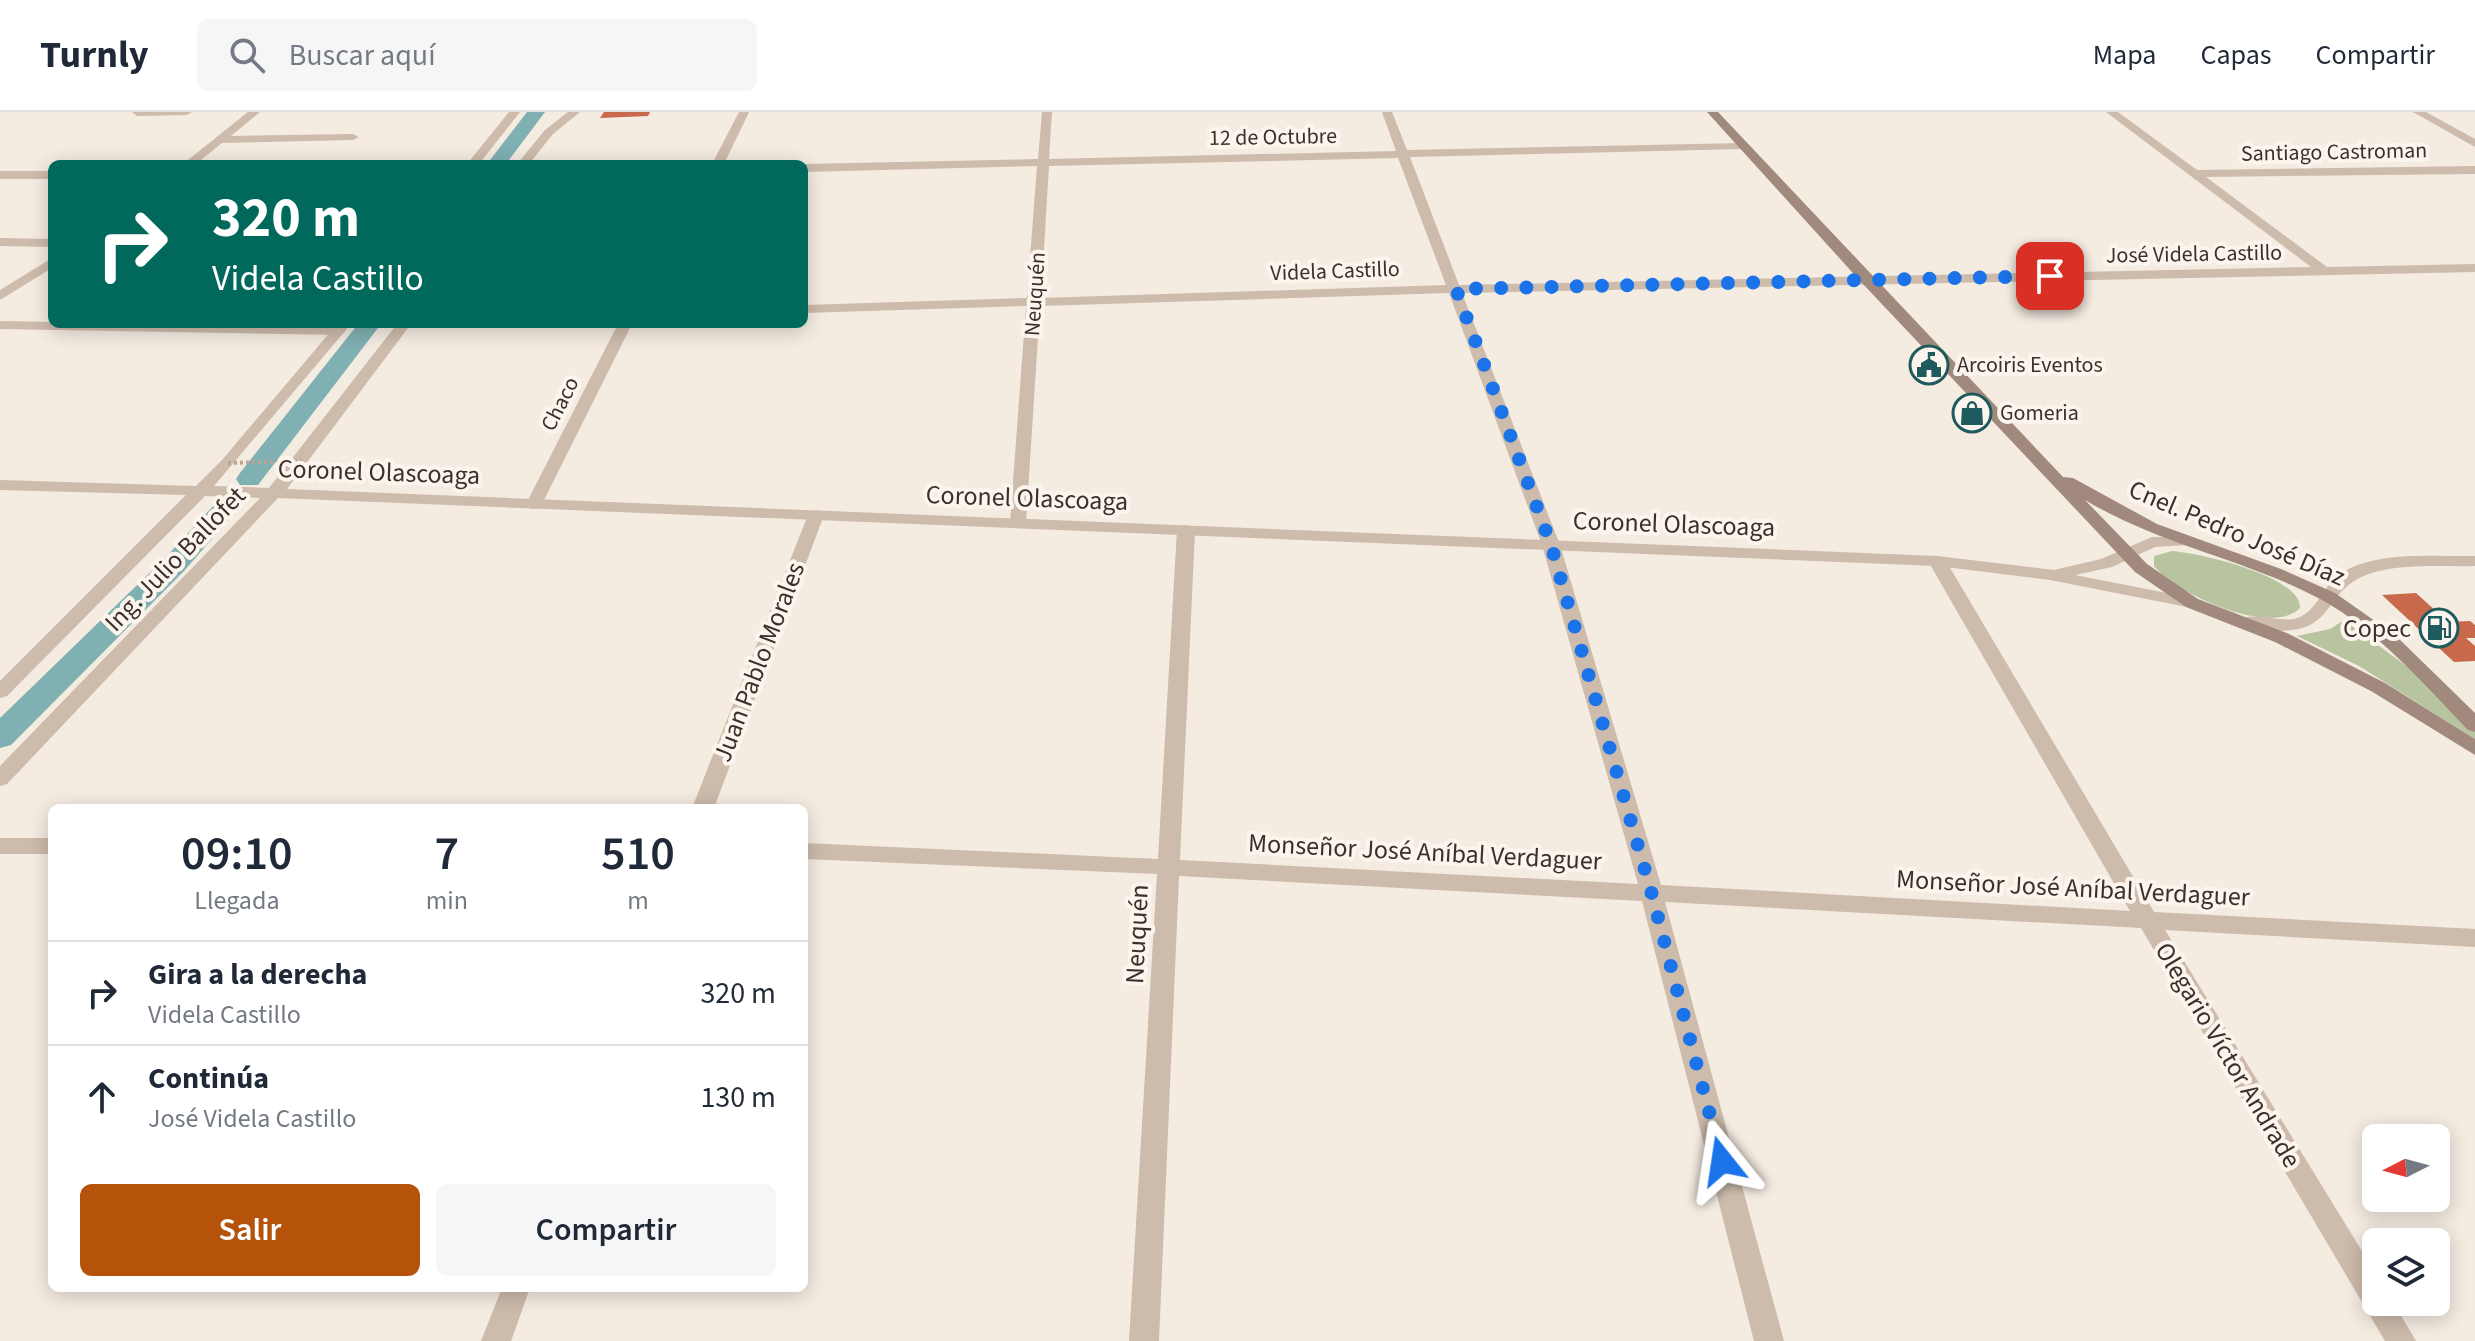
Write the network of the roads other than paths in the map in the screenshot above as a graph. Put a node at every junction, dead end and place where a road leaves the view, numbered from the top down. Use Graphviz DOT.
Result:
graph roads {
  1 [pos="187,112"];
  2 [pos="255,112"];
  3 [pos="515,112"];
  4 [pos="575,112"];
  5 [pos="744,112"];
  6 [pos="1047,112"];
  7 [pos="1387,112"];
  8 [pos="1712,112"];
  9 [pos="2111,112"];
  10 [pos="2418,112"];
  11 [pos="137,113"];
  12 [pos="353,137"];
  13 [pos="219,140"];
  14 [pos="2475,144"];
  15 [pos="1743,146"];
  16 [pos="1404,154"];
  17 [pos="194,160"];
  18 [pos="476,160"];
  19 [pos="526,160"];
  20 [pos="720,160"];
  21 [pos="1044,163"];
  22 [pos="808,168"];
  23 [pos="2475,170"];
  24 [pos="2194,174"];
  25 [pos="0,175"];
  26 [pos="48,175"];
  27 [pos="0,242"];
  28 [pos="48,243"];
  29 [pos="48,265"];
  30 [pos="2475,268"];
  31 [pos="2324,271"];
  32 [pos="1867,280"];
  33 [pos="1456,289"];
  34 [pos="0,296"];
  35 [pos="1035,302"];
  36 [pos="808,309"];
  37 [pos="0,325"];
  38 [pos="48,325"];
  39 [pos="341,328"];
  40 [pos="401,328"];
  41 [pos="623,328"];
  42 [pos="2041,463"];
  43 [pos="0,485"];
  44 [pos="200,492"];
  45 [pos="274,493"];
  46 [pos="534,504"];
  47 [pos="816,515"];
  48 [pos="1018,523"];
  49 [pos="1186,530"];
  50 [pos="2182,541"];
  51 [pos="1551,545"];
  52 [pos="2133,552"];
  53 [pos="1937,561"];
  54 [pos="2475,561"];
  55 [pos="2050,575"];
  56 [pos="2324,602"];
  57 [pos="2192,603"];
  58 [pos="2246,622"];
  59 [pos="0,692"];
  60 [pos="2475,725"];
  61 [pos="2475,748"];
  62 [pos="0,779"];
  63 [pos="705,804"];
  64 [pos="0,846"];
  65 [pos="48,846"];
  66 [pos="808,851"];
  67 [pos="1169,867"];
  68 [pos="1651,891"];
  69 [pos="2148,921"];
  70 [pos="2475,938"];
  71 [pos="2362,1276"];
  72 [pos="514,1292"];
  73 [pos="2386,1316"];
  74 [pos="496,1341"];
  75 [pos="1144,1341"];
  76 [pos="1769,1341"];
  77 [pos="2401,1341"];
  1 -- 11 [label="street"];
  2 -- 13 [label="street"];
  3 -- 18 [label="street"];
  4 -- 19 [label="street"];
  5 -- 20 [label="street"];
  6 -- 21 [label="street, Neuquén"];
  7 -- 16 [label="street"];
  8 -- 15 [label="main road, Cnel. Pedro José Díaz"];
  9 -- 24 [label="street"];
  10 -- 14 [label="street"];
  12 -- 13 [label="street"];
  13 -- 17 [label="street"];
  15 -- 16 [label="street, 12 de Octubre"];
  15 -- 32 [label="main road, Cnel. Pedro José Díaz"];
  16 -- 21 [label="street, 12 de Octubre"];
  16 -- 33 [label="street"];
  21 -- 22 [label="street, 12 de Octubre"];
  21 -- 35 [label="street, Neuquén"];
  23 -- 24 [label="street, Santiago Castroman"];
  24 -- 31 [label="street"];
  25 -- 26 [label="street"];
  27 -- 28 [label="street"];
  29 -- 34 [label="street"];
  30 -- 31 [label="street, José Videla Castillo"];
  31 -- 32 [label="street, José Videla Castillo"];
  32 -- 33 [label="street, Videla Castillo"];
  32 -- 42 [label="main road, Cnel. Pedro José Díaz"];
  33 -- 35 [label="street, Videla Castillo"];
  33 -- 51 [label="street"];
  35 -- 36 [label="street, Videla Castillo"];
  35 -- 48 [label="street, Neuquén"];
  37 -- 38 [label="street"];
  39 -- 44 [label="street, Ing. Julio Ballofet"];
  40 -- 45 [label="street, Ing. Julio Ballofet"];
  41 -- 46 [label="street, Chaco"];
  42 -- 50 [label="main road, Cnel. Pedro José Díaz"];
  42 -- 52 [label="main road, Cnel. Pedro José Díaz"];
  43 -- 44 [label="street, Coronel Olascoaga"];
  44 -- 45 [label="street, Coronel Olascoaga"];
  44 -- 59 [label="street, Ing. Julio Ballofet"];
  45 -- 46 [label="street, Coronel Olascoaga"];
  45 -- 62 [label="street, Ing. Julio Ballofet"];
  46 -- 47 [label="street, Coronel Olascoaga"];
  47 -- 48 [label="street, Coronel Olascoaga"];
  47 -- 63 [label="street, Juan Pablo Morales"];
  48 -- 49 [label="street, Coronel Olascoaga"];
  49 -- 51 [label="street, Coronel Olascoaga"];
  49 -- 67 [label="street, Neuquén"];
  50 -- 52 [label="street, Coronel Olascoaga"];
  50 -- 56 [label="main road, Cnel. Pedro José Díaz"];
  51 -- 53 [label="street, Coronel Olascoaga"];
  51 -- 68 [label="street"];
  52 -- 55 [label="street, Coronel Olascoaga"];
  52 -- 57 [label="main road, Cnel. Pedro José Díaz"];
  53 -- 55 [label="street, Coronel Olascoaga"];
  53 -- 69 [label="street, Olegario Víctor Andrade"];
  54 -- 56 [label="street"];
  55 -- 57 [label="street, Coronel Olascoaga"];
  56 -- 58 [label="street"];
  56 -- 60 [label="main road, Cnel. Pedro José Díaz"];
  57 -- 58 [label="main road, Cnel. Pedro José Díaz"];
  58 -- 61 [label="main road, Cnel. Pedro José Díaz"];
  64 -- 65 [label="street"];
  66 -- 67 [label="street, Monseñor José Aníbal Verdaguer"];
  67 -- 68 [label="street, Monseñor José Aníbal Verdaguer"];
  67 -- 75 [label="street, Neuquén"];
  68 -- 69 [label="street, Monseñor José Aníbal Verdaguer"];
  68 -- 76 [label="street"];
  69 -- 70 [label="street, Monseñor José Aníbal Verdaguer"];
  69 -- 71 [label="street, Olegario Víctor Andrade"];
  72 -- 74 [label="street"];
  73 -- 77 [label="street, Olegario Víctor Andrade"];
}
